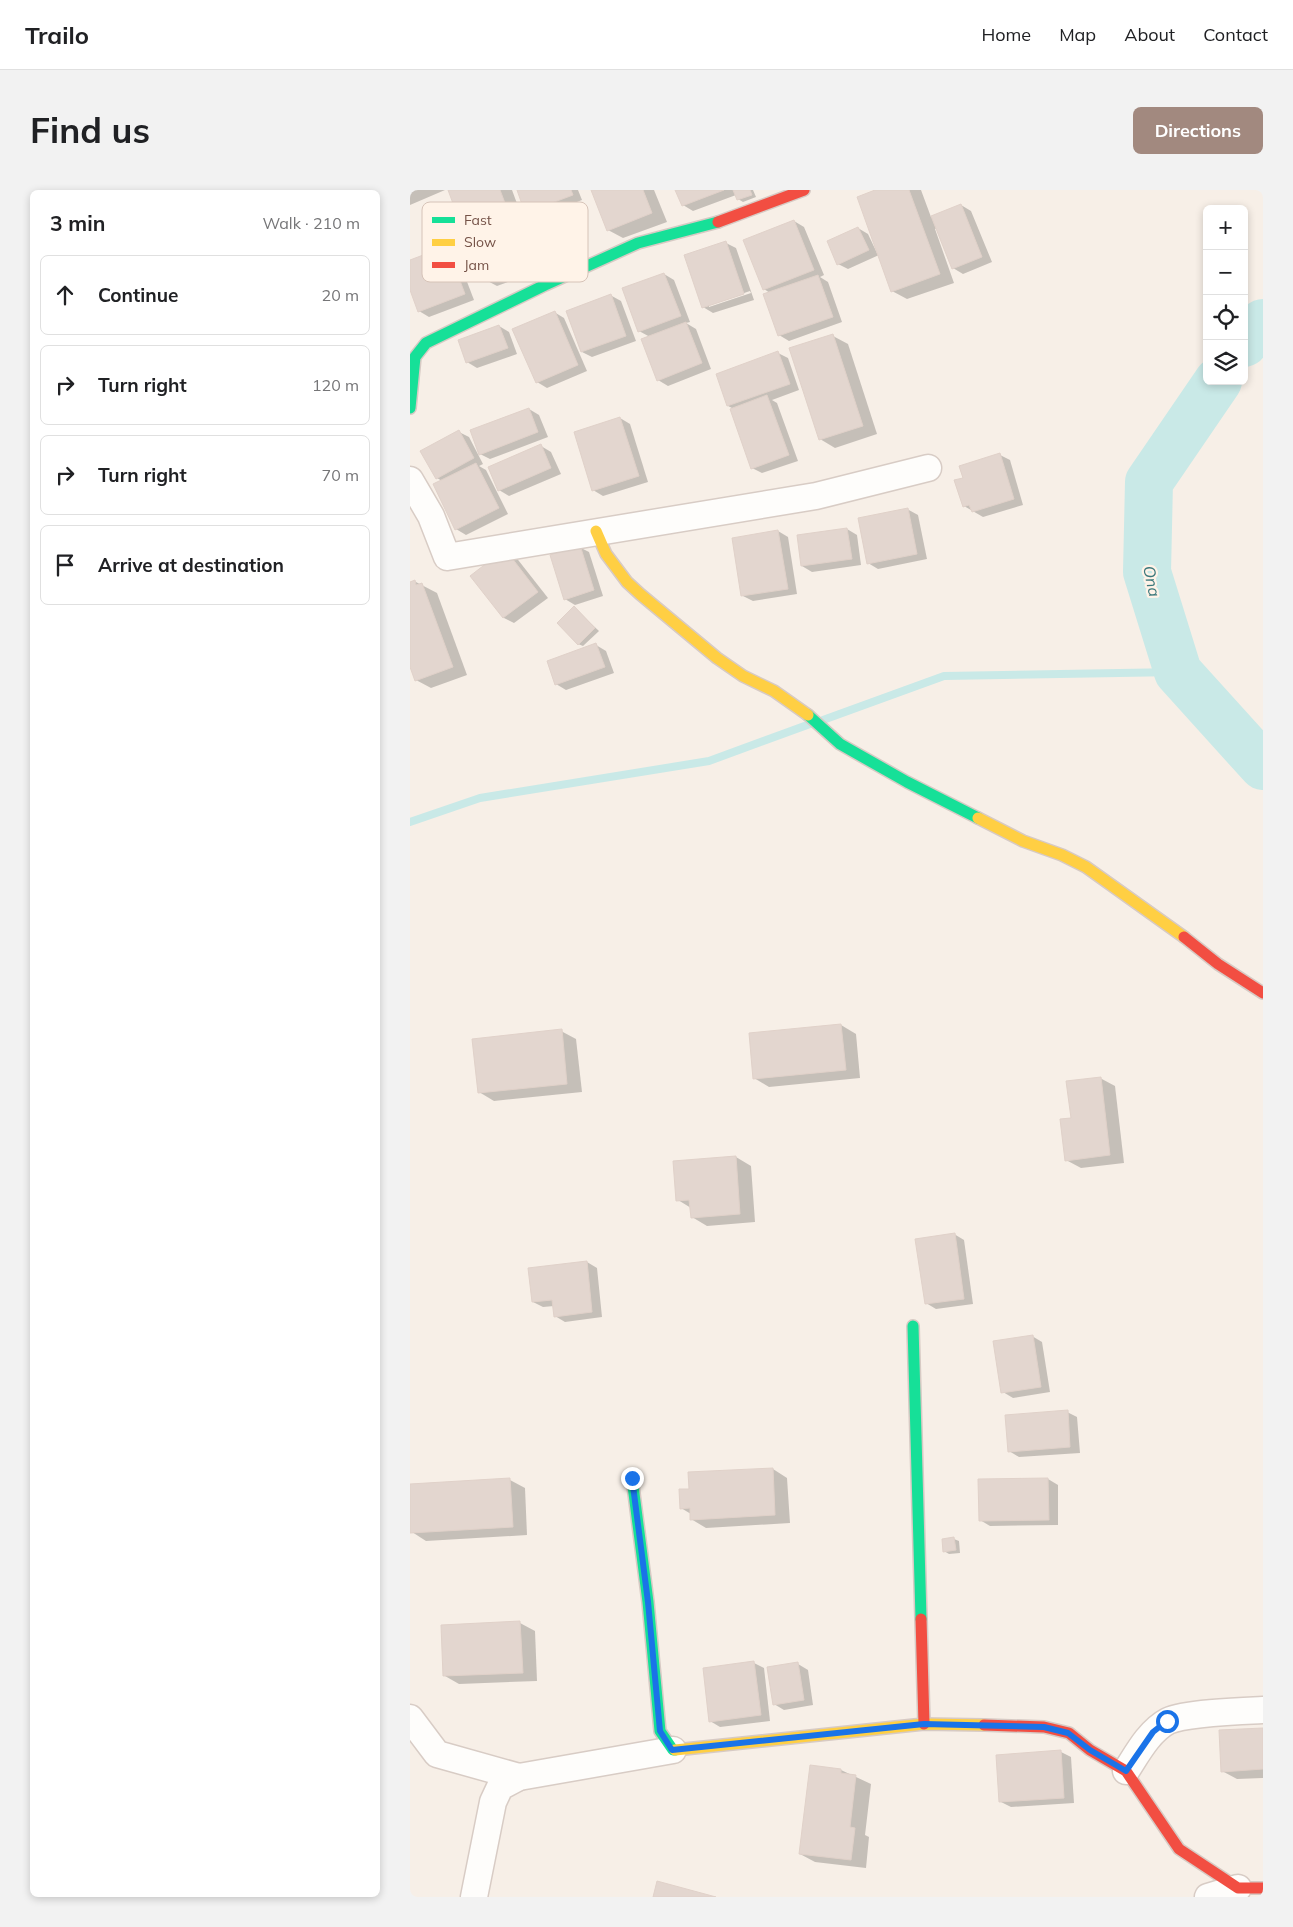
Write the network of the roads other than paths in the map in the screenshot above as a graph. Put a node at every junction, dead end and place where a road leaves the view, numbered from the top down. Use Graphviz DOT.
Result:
graph roads {
  1 [pos="804,190"];
  2 [pos="588,266"];
  3 [pos="552,282"];
  4 [pos="413,351"];
  5 [pos="410,408"];
  6 [pos="928,468"];
  7 [pos="410,480"];
  8 [pos="596,531"];
  9 [pos="1263,993"];
  10 [pos="913,1326"];
  11 [pos="632,1478"];
  12 [pos="1263,1710"];
  13 [pos="410,1718"];
  14 [pos="924,1724"];
  15 [pos="672,1750"];
  16 [pos="1126,1771"];
  17 [pos="519,1777"];
  18 [pos="1251,1888"];
  19 [pos="474,1897"];
  20 [pos="1208,1897"];
  1 -- 2 [label="street"];
  3 -- 4 [label="street"];
  4 -- 5 [label="street"];
  6 -- 8 [label="street"];
  7 -- 8 [label="street"];
  8 -- 9 [label="street"];
  10 -- 14 [label="street"];
  11 -- 15 [label="street"];
  12 -- 16 [label="street"];
  13 -- 17 [label="street"];
  14 -- 15 [label="street"];
  14 -- 16 [label="street"];
  15 -- 17 [label="street"];
  16 -- 18 [label="street"];
  17 -- 19 [label="street"];
  18 -- 20 [label="street"];
}
